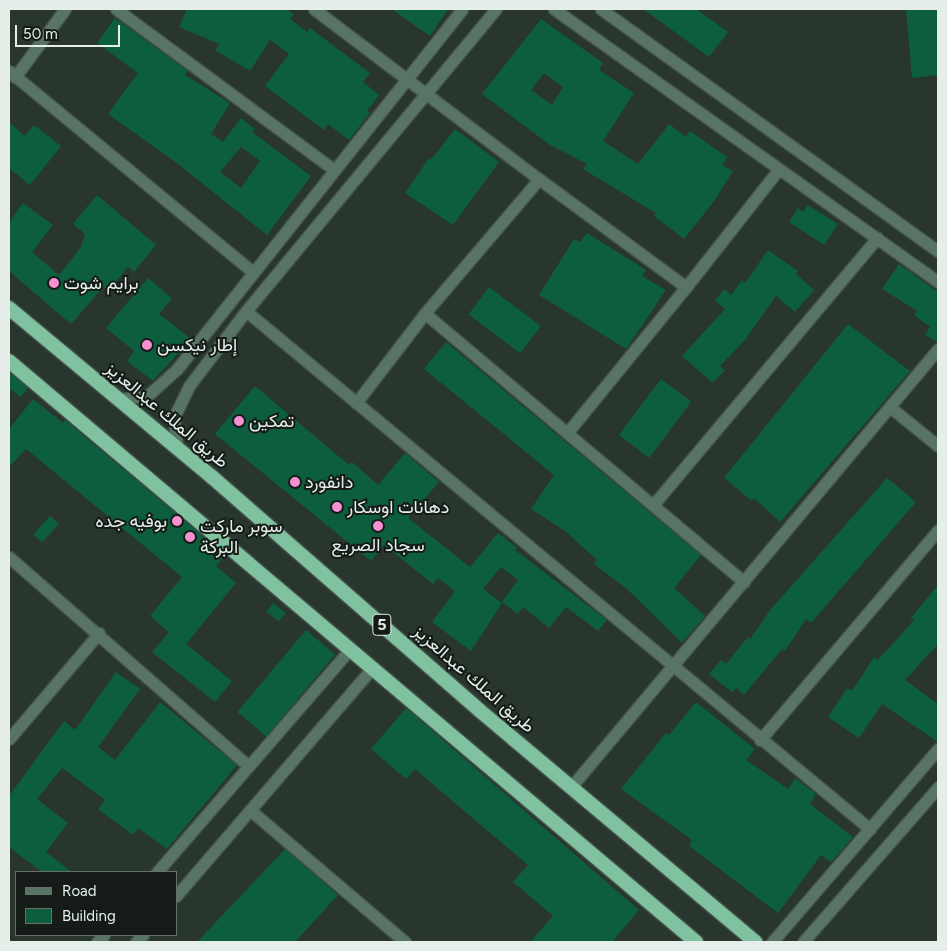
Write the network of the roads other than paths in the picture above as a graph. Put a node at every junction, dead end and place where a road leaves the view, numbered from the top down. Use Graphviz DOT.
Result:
graph roads {
  1 [pos="65,9"];
  2 [pos="116,9"];
  3 [pos="462,9"];
  4 [pos="496,9"];
  5 [pos="554,9"];
  6 [pos="601,9"];
  7 [pos="321,11"];
  8 [pos="12,74"];
  9 [pos="407,79"];
  10 [pos="427,94"];
  11 [pos="779,169"];
  12 [pos="334,170"];
  13 [pos="539,179"];
  14 [pos="877,238"];
  15 [pos="938,251"];
  16 [pos="253,272"];
  17 [pos="938,282"];
  18 [pos="686,287"];
  19 [pos="9,308"];
  20 [pos="246,311"];
  21 [pos="425,313"];
  22 [pos="938,350"];
  23 [pos="9,361"];
  24 [pos="167,378"];
  25 [pos="184,394"];
  26 [pos="119,399"];
  27 [pos="356,403"];
  28 [pos="890,407"];
  29 [pos="567,433"];
  30 [pos="938,446"];
  31 [pos="177,448"];
  32 [pos="653,505"];
  33 [pos="938,530"];
  34 [pos="9,557"];
  35 [pos="744,582"];
  36 [pos="100,633"];
  37 [pos="350,649"];
  38 [pos="372,668"];
  39 [pos="672,668"];
  40 [pos="9,738"];
  41 [pos="760,740"];
  42 [pos="938,749"];
  43 [pos="249,766"];
  44 [pos="571,787"];
  45 [pos="938,787"];
  46 [pos="250,810"];
  47 [pos="870,829"];
  48 [pos="158,871"];
  49 [pos="178,894"];
  50 [pos="405,942"];
  51 [pos="696,942"];
  52 [pos="755,942"];
  53 [pos="772,942"];
  54 [pos="803,942"];
  1 -- 8 [label="street"];
  2 -- 12 [label="street"];
  3 -- 9 [label="street"];
  4 -- 10 [label="street"];
  5 -- 11 [label="street"];
  6 -- 15 [label="street"];
  7 -- 9 [label="street"];
  8 -- 16 [label="street"];
  9 -- 10 [label="street"];
  9 -- 12 [label="street"];
  10 -- 13 [label="street"];
  10 -- 20 [label="street"];
  11 -- 14 [label="street"];
  11 -- 18 [label="street"];
  12 -- 16 [label="street"];
  13 -- 18 [label="street"];
  13 -- 21 [label="street"];
  14 -- 17 [label="street"];
  14 -- 32 [label="street"];
  16 -- 24 [label="street"];
  18 -- 29 [label="street"];
  19 -- 26 [label="highway, طريق الملك عبدالعزيز / 5"];
  20 -- 25 [label="street"];
  20 -- 27 [label="street"];
  21 -- 27 [label="street"];
  21 -- 29 [label="street"];
  22 -- 28 [label="street"];
  23 -- 37 [label="highway, 5"];
  24 -- 25 [label="street"];
  24 -- 26 [label="street"];
  25 -- 31 [label="street"];
  26 -- 31 [label="highway, طريق الملك عبدالعزيز / 5"];
  27 -- 39 [label="street"];
  28 -- 30 [label="street"];
  28 -- 35 [label="street"];
  29 -- 32 [label="street"];
  31 -- 44 [label="highway, طريق الملك عبدالعزيز / 5"];
  32 -- 35 [label="street"];
  33 -- 41 [label="street"];
  34 -- 36 [label="street"];
  35 -- 39 [label="street"];
  36 -- 40 [label="street"];
  36 -- 43 [label="street"];
  37 -- 38 [label="highway, 5"];
  37 -- 43 [label="street"];
  38 -- 46 [label="street"];
  38 -- 51 [label="highway, 5"];
  39 -- 41 [label="street"];
  39 -- 44 [label="street"];
  41 -- 47 [label="street"];
  42 -- 47 [label="street"];
  43 -- 48 [label="street"];
  44 -- 52 [label="highway, طريق الملك عبدالعزيز / 5"];
  45 -- 54 [label="street"];
  46 -- 49 [label="street"];
  46 -- 50 [label="street"];
  47 -- 53 [label="street"];
}
